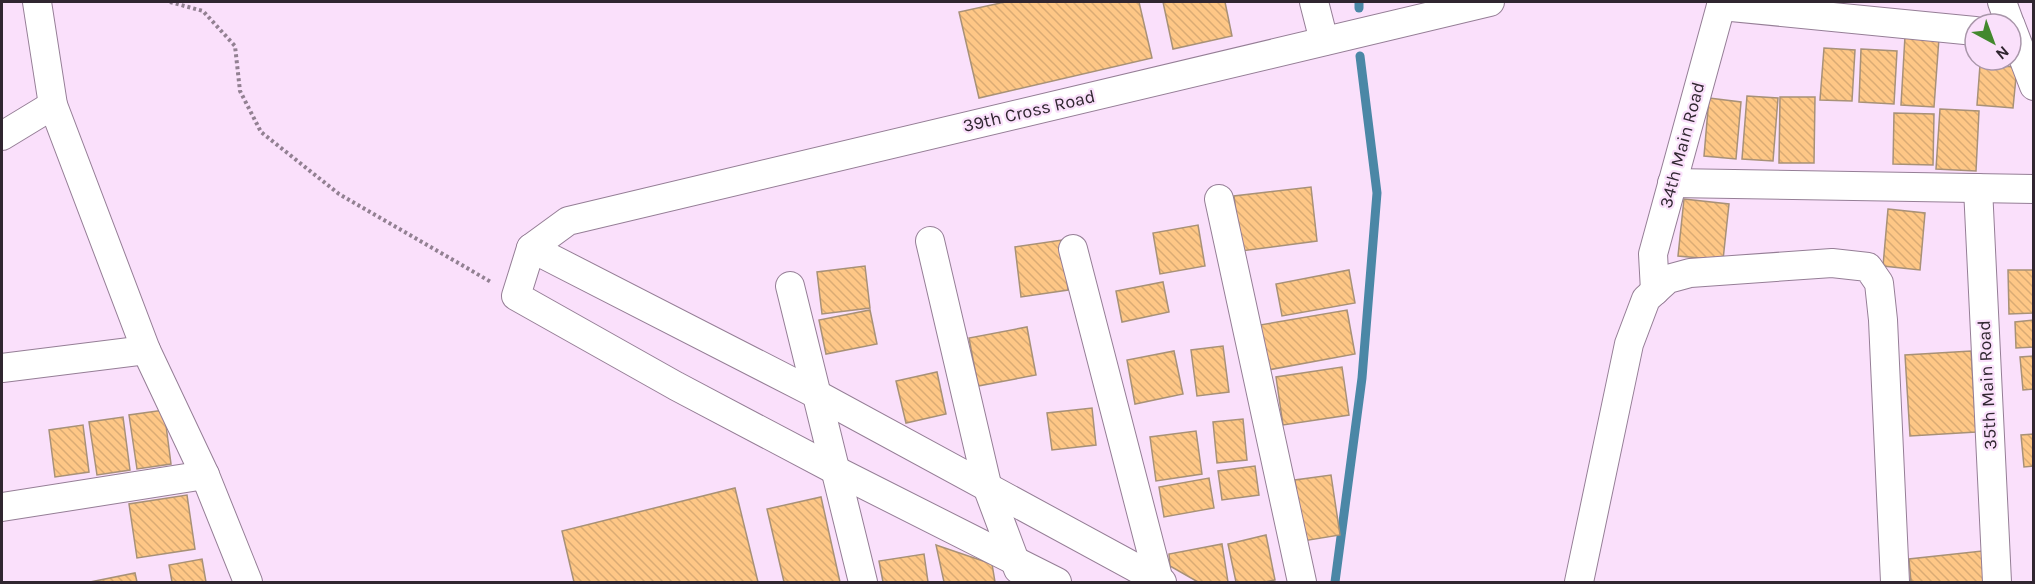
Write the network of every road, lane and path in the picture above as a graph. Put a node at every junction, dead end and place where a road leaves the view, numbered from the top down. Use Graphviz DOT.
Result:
graph roads {
  1 [pos="37,2"];
  2 [pos="170,2"];
  3 [pos="1314,2"];
  4 [pos="1490,2"];
  5 [pos="1722,4"];
  6 [pos="1963,30"];
  7 [pos="1324,41"];
  8 [pos="2023,58"];
  9 [pos="2034,86"];
  10 [pos="53,105"];
  11 [pos="2,136"];
  12 [pos="1672,183"];
  13 [pos="1978,188"];
  14 [pos="2034,189"];
  15 [pos="1219,199"];
  16 [pos="930,241"];
  17 [pos="531,248"];
  18 [pos="1073,249"];
  19 [pos="790,286"];
  20 [pos="1655,291"];
  21 [pos="516,296"];
  22 [pos="146,350"];
  23 [pos="2,368"];
  24 [pos="816,394"];
  25 [pos="837,471"];
  26 [pos="205,475"];
  27 [pos="988,489"];
  28 [pos="2,507"];
  29 [pos="1018,572"];
  30 [pos="248,582"];
  31 [pos="863,582"];
  32 [pos="1057,582"];
  33 [pos="1160,582"];
  34 [pos="1302,582"];
  35 [pos="1580,582"];
  36 [pos="1895,582"];
  37 [pos="1997,582"];
  1 -- 10 [label="street"];
  2 -- 21 [label="path"];
  3 -- 7 [label="street"];
  4 -- 7 [label="street, 39th Cross Road"];
  5 -- 6 [label="street"];
  5 -- 12 [label="street, 34th Main Road"];
  7 -- 17 [label="street, 39th Cross Road"];
  8 -- 9 [label="street"];
  10 -- 11 [label="street"];
  10 -- 22 [label="street"];
  12 -- 13 [label="street"];
  12 -- 20 [label="street, 34th Main Road"];
  13 -- 14 [label="street"];
  13 -- 37 [label="street, 35th Main Road"];
  15 -- 34 [label="street"];
  16 -- 27 [label="street"];
  17 -- 21 [label="street"];
  17 -- 24 [label="street"];
  18 -- 33 [label="street"];
  19 -- 24 [label="street"];
  20 -- 35 [label="street"];
  20 -- 36 [label="street"];
  21 -- 25 [label="street"];
  22 -- 23 [label="street"];
  22 -- 26 [label="street"];
  24 -- 25 [label="street"];
  24 -- 27 [label="street"];
  25 -- 29 [label="street"];
  25 -- 31 [label="street"];
  26 -- 28 [label="street"];
  26 -- 30 [label="street"];
  27 -- 29 [label="street"];
  27 -- 33 [label="street"];
  29 -- 32 [label="street"];
}
